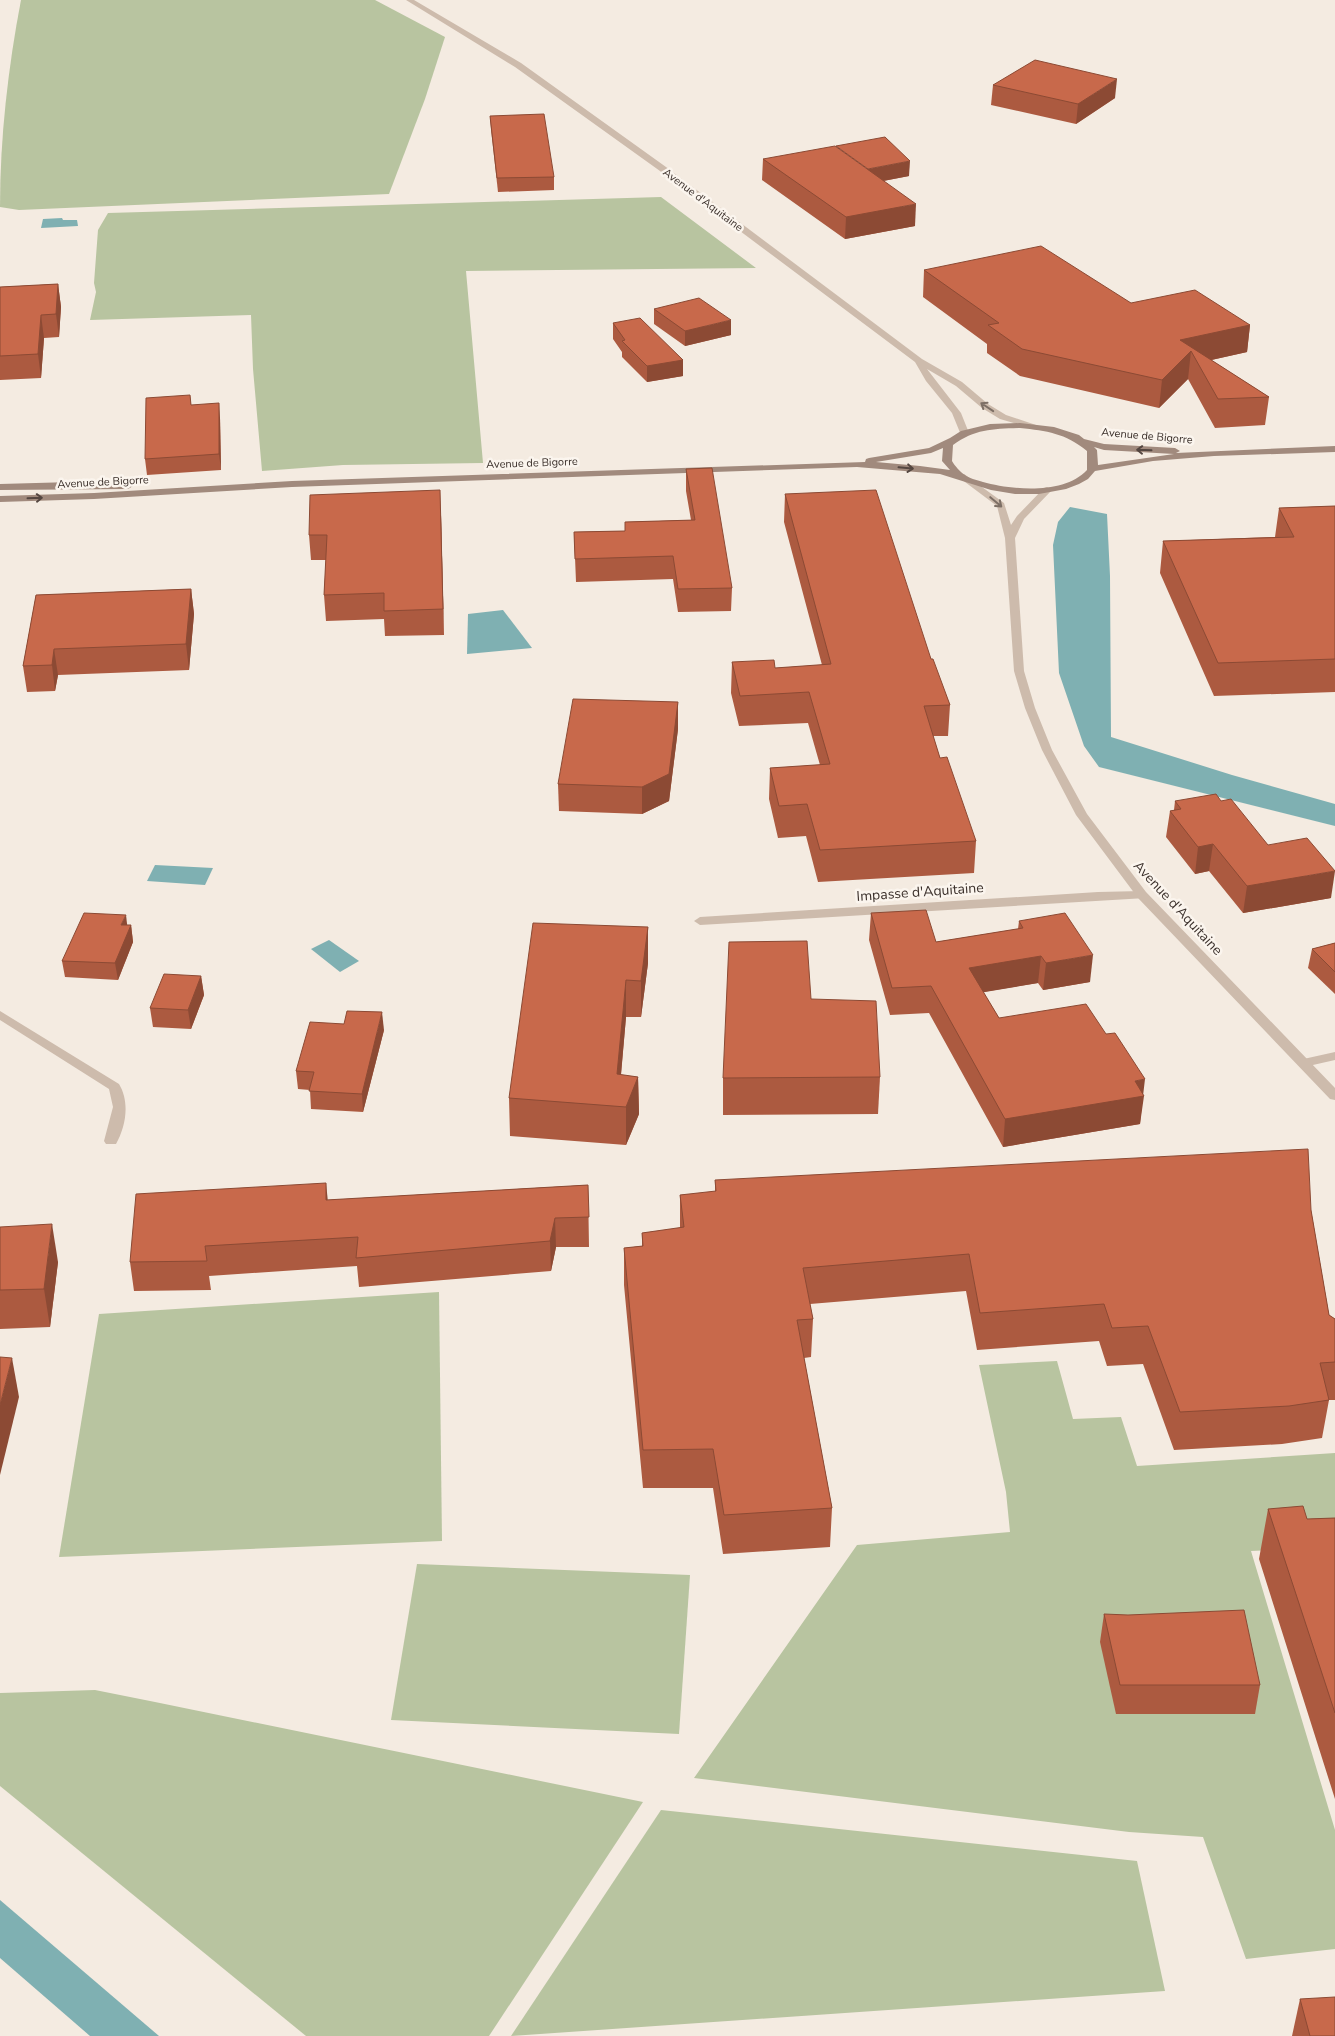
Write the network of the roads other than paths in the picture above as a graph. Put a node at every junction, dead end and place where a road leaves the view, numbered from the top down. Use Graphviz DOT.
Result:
graph roads {
  1 [pos="409,0"];
  2 [pos="919,361"];
  3 [pos="1031,425"];
  4 [pos="964,433"];
  5 [pos="951,442"];
  6 [pos="1083,442"];
  7 [pos="1335,449"];
  8 [pos="1210,454"];
  9 [pos="857,464"];
  10 [pos="1093,469"];
  11 [pos="962,476"];
  12 [pos="33,486"];
  13 [pos="0,487"];
  14 [pos="208,488"];
  15 [pos="1047,490"];
  16 [pos="0,493"];
  17 [pos="0,499"];
  18 [pos="1010,538"];
  19 [pos="1142,895"];
  20 [pos="700,921"];
  21 [pos="0,1015"];
  22 [pos="1335,1056"];
  23 [pos="1304,1063"];
  24 [pos="1335,1096"];
  25 [pos="111,1141"];
  1 -- 2 [label="street, Avenue d'Aquitaine"];
  3 -- 2 [label="street, one-way"];
  2 -- 4 [label="street, Avenue d'Aquitaine"];
  3 -- 4 [label="main road, Avenue de Bigorre"];
  3 -- 6 [label="main road, Avenue de Bigorre"];
  4 -- 5 [label="main road, Avenue de Bigorre"];
  5 -- 9 [label="main road, Avenue de Bigorre"];
  5 -- 11 [label="main road"];
  8 -- 6 [label="main road, Avenue de Bigorre, one-way"];
  6 -- 10 [label="main road"];
  7 -- 8 [label="main road, Avenue de Bigorre"];
  8 -- 10 [label="main road, Avenue de Bigorre"];
  9 -- 11 [label="main road, Avenue de Bigorre, one-way"];
  9 -- 14 [label="main road, Avenue de Bigorre"];
  10 -- 15 [label="main road, Avenue de Bigorre"];
  11 -- 15 [label="main road, Avenue de Bigorre"];
  11 -- 18 [label="street, Avenue d'Aquitaine, one-way"];
  12 -- 13 [label="main road, Avenue de Bigorre"];
  12 -- 14 [label="main road, Avenue de Bigorre"];
  12 -- 16 [label="main road"];
  17 -- 14 [label="main road, Avenue de Bigorre, one-way"];
  15 -- 18 [label="street"];
  18 -- 19 [label="street, Avenue d'Aquitaine"];
  19 -- 20 [label="street, Impasse d'Aquitaine"];
  19 -- 23 [label="street, Avenue d'Aquitaine"];
  21 -- 25 [label="street"];
  22 -- 23 [label="street"];
  23 -- 24 [label="street, Avenue d'Aquitaine"];
}
